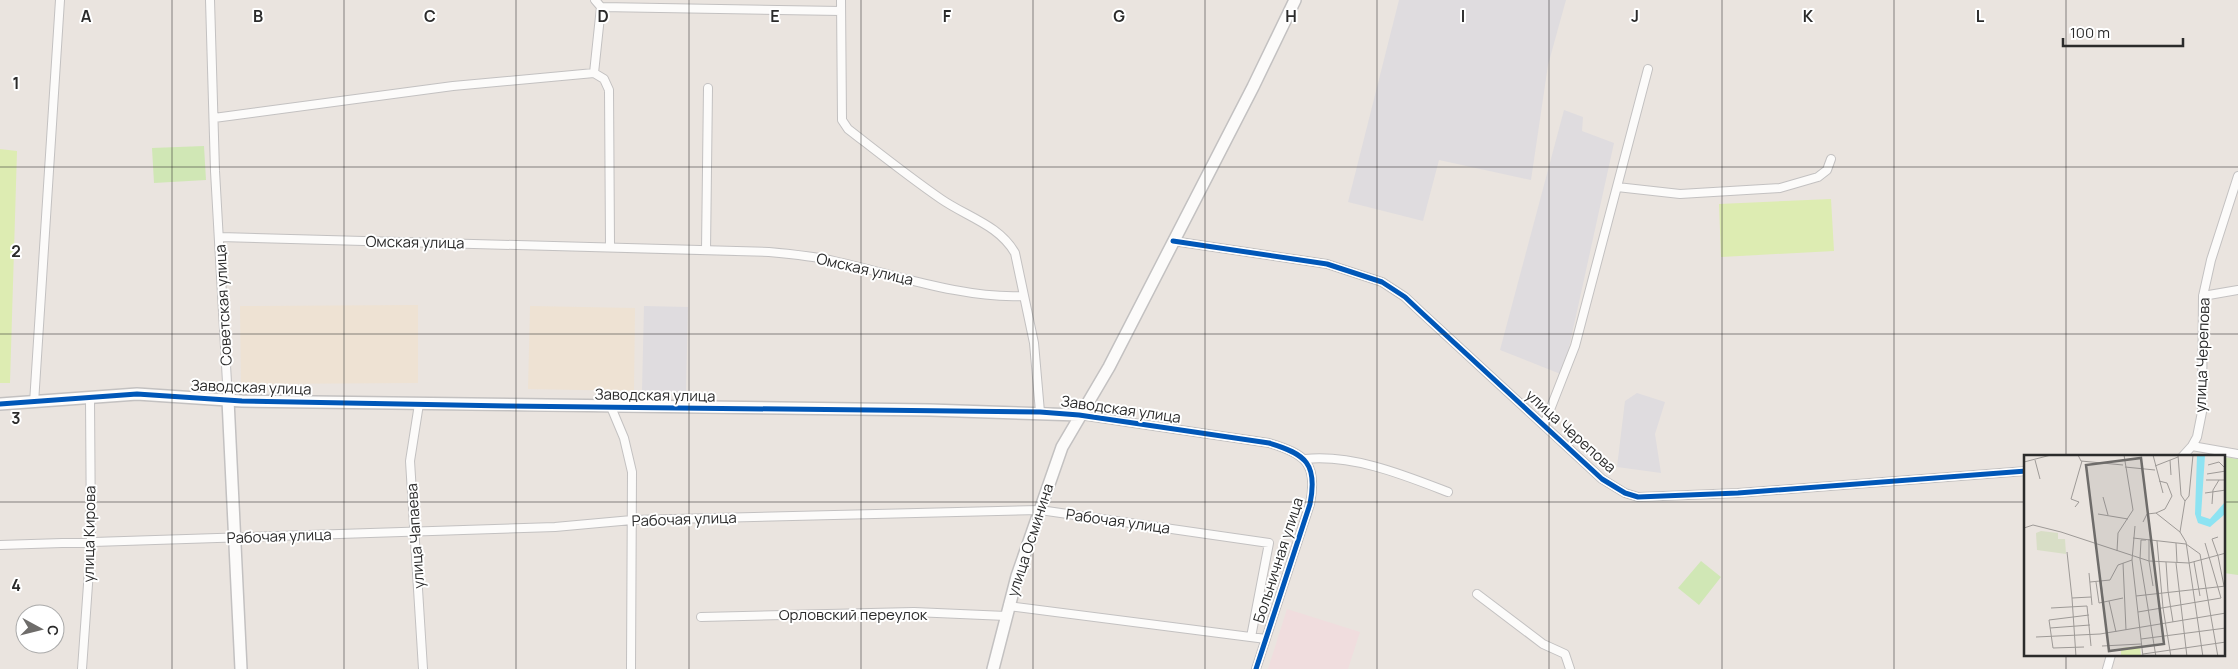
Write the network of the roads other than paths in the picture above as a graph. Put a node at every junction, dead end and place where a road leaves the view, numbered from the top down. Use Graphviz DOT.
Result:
graph roads {
  1 [pos="60,0"];
  2 [pos="210,0"];
  3 [pos="595,0"];
  4 [pos="841,0"];
  5 [pos="1295,0"];
  6 [pos="601,7"];
  7 [pos="841,10"];
  8 [pos="1648,69"];
  9 [pos="594,74"];
  10 [pos="708,88"];
  11 [pos="214,118"];
  12 [pos="1830,159"];
  13 [pos="2238,176"];
  14 [pos="1617,187"];
  15 [pos="220,237"];
  16 [pos="1173,241"];
  17 [pos="610,246"];
  18 [pos="706,250"];
  19 [pos="2238,290"];
  20 [pos="1023,296"];
  21 [pos="2203,296"];
  22 [pos="90,399"];
  23 [pos="228,400"];
  24 [pos="34,403"];
  25 [pos="0,404"];
  26 [pos="419,404"];
  27 [pos="611,407"];
  28 [pos="1040,412"];
  29 [pos="1079,415"];
  30 [pos="1544,425"];
  31 [pos="2192,446"];
  32 [pos="2238,454"];
  33 [pos="2183,455"];
  34 [pos="1305,459"];
  35 [pos="2024,471"];
  36 [pos="1448,492"];
  37 [pos="1040,510"];
  38 [pos="632,520"];
  39 [pos="416,532"];
  40 [pos="234,537"];
  41 [pos="90,542"];
  42 [pos="0,545"];
  43 [pos="1477,594"];
  44 [pos="1007,611"];
  45 [pos="701,617"];
  46 [pos="1251,637"];
  47 [pos="1266,639"];
  48 [pos="2111,656"];
  49 [pos="82,669"];
  50 [pos="242,669"];
  51 [pos="423,669"];
  52 [pos="632,669"];
  53 [pos="993,669"];
  54 [pos="1256,669"];
  55 [pos="1570,669"];
  56 [pos="2106,669"];
  1 -- 24 [label="street"];
  2 -- 11 [label="street, Советская улица"];
  3 -- 6 [label="street"];
  4 -- 7 [label="street"];
  5 -- 16 [label="street, улица Осминина"];
  6 -- 7 [label="street"];
  6 -- 9 [label="street"];
  7 -- 20 [label="street"];
  8 -- 14 [label="street, улица Черепова"];
  9 -- 11 [label="street"];
  9 -- 17 [label="street"];
  10 -- 18 [label="street"];
  11 -- 15 [label="street, Советская улица"];
  12 -- 14 [label="street"];
  13 -- 21 [label="street, улица Черепова"];
  14 -- 30 [label="street, улица Черепова"];
  15 -- 17 [label="street, Омская улица"];
  15 -- 23 [label="street, Советская улица"];
  16 -- 29 [label="street, улица Осминина"];
  16 -- 30 [label="street, улица Черепова"];
  17 -- 18 [label="street, Омская улица"];
  18 -- 20 [label="street, Омская улица"];
  19 -- 21 [label="street"];
  20 -- 28 [label="street"];
  21 -- 31 [label="street, улица Черепова"];
  22 -- 23 [label="street, Заводская улица"];
  22 -- 24 [label="street, Заводская улица"];
  22 -- 41 [label="street, улица Кирова"];
  23 -- 26 [label="street, Заводская улица"];
  23 -- 40 [label="street, Советская улица"];
  24 -- 25 [label="street, Заводская улица"];
  26 -- 27 [label="street, Заводская улица"];
  26 -- 39 [label="street, улица Чапаева"];
  27 -- 28 [label="street, Заводская улица"];
  27 -- 38 [label="street"];
  28 -- 29 [label="street, Заводская улица"];
  29 -- 34 [label="street, Заводская улица"];
  29 -- 37 [label="street, улица Осминина"];
  30 -- 35 [label="street, улица Черепова"];
  31 -- 32 [label="street"];
  31 -- 33 [label="street, улица Черепова"];
  34 -- 36 [label="street, Заводская улица"];
  34 -- 47 [label="street, Больничная улица"];
  37 -- 38 [label="street, Рабочая улица"];
  37 -- 44 [label="street, улица Осминина"];
  37 -- 46 [label="street, Рабочая улица"];
  38 -- 39 [label="street, Рабочая улица"];
  38 -- 52 [label="street"];
  39 -- 40 [label="street, Рабочая улица"];
  39 -- 51 [label="street, улица Чапаева"];
  40 -- 41 [label="street, Рабочая улица"];
  40 -- 50 [label="street, Советская улица"];
  41 -- 42 [label="street, Рабочая улица"];
  41 -- 49 [label="street, улица Кирова"];
  43 -- 55 [label="street"];
  44 -- 45 [label="street, Орловский переулок"];
  44 -- 46 [label="street, Орловский переулок"];
  44 -- 53 [label="street, улица Осминина"];
  46 -- 47 [label="street, Орловский переулок"];
  47 -- 54 [label="street, Больничная улица"];
  48 -- 56 [label="street"];
}
